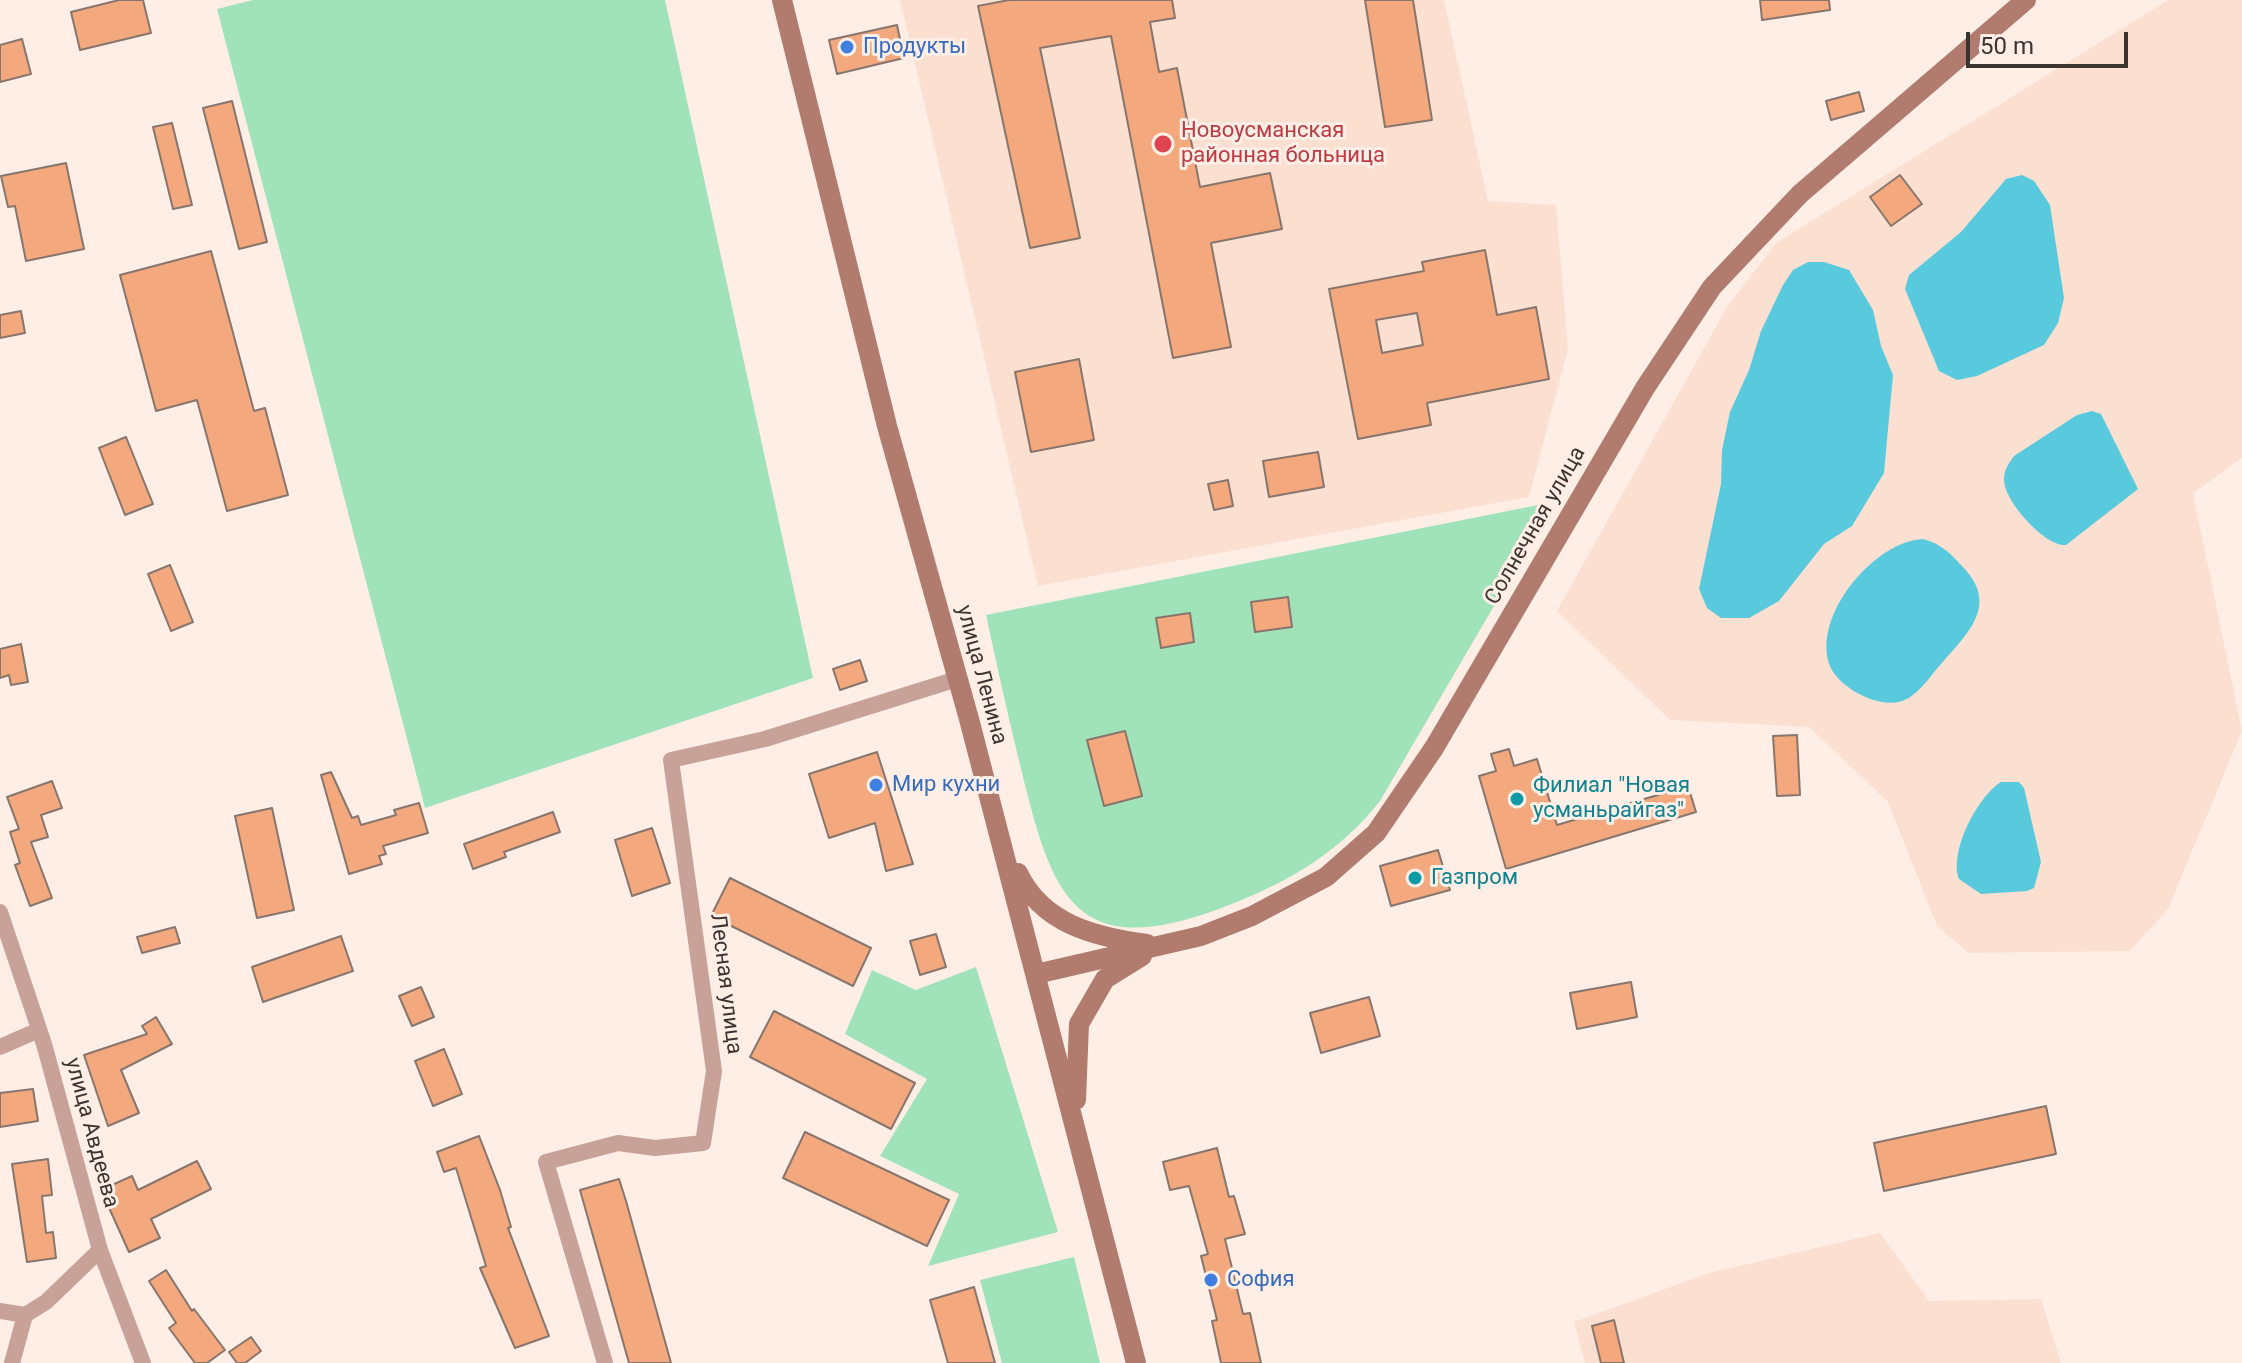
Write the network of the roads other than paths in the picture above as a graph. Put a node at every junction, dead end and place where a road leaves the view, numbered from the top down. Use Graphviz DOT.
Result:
graph roads {
  1 [pos="782,0"];
  2 [pos="2026,0"];
  3 [pos="957,679"];
  4 [pos="998,828"];
  5 [pos="0,912"];
  6 [pos="1159,946"];
  7 [pos="1036,974"];
  8 [pos="39,1030"];
  9 [pos="0,1047"];
  10 [pos="1075,1124"];
  11 [pos="100,1250"];
  12 [pos="0,1311"];
  13 [pos="25,1315"];
  14 [pos="12,1363"];
  15 [pos="143,1363"];
  16 [pos="605,1363"];
  17 [pos="1136,1363"];
  1 -- 3 [label="street, улица Ленина"];
  2 -- 6 [label="street, Солнечная улица"];
  3 -- 4 [label="street, улица Ленина"];
  3 -- 16 [label="street, Лесная улица"];
  4 -- 6 [label="street"];
  4 -- 7 [label="street, улица Ленина"];
  5 -- 8 [label="street, улица Авдеева"];
  6 -- 7 [label="street, Солнечная улица"];
  6 -- 10 [label="street"];
  7 -- 10 [label="street, улица Ленина"];
  8 -- 9 [label="street"];
  8 -- 11 [label="street, улица Авдеева"];
  10 -- 17 [label="street, улица Ленина"];
  11 -- 13 [label="street"];
  11 -- 15 [label="street, улица Авдеева"];
  12 -- 13 [label="street"];
  13 -- 14 [label="street"];
}
